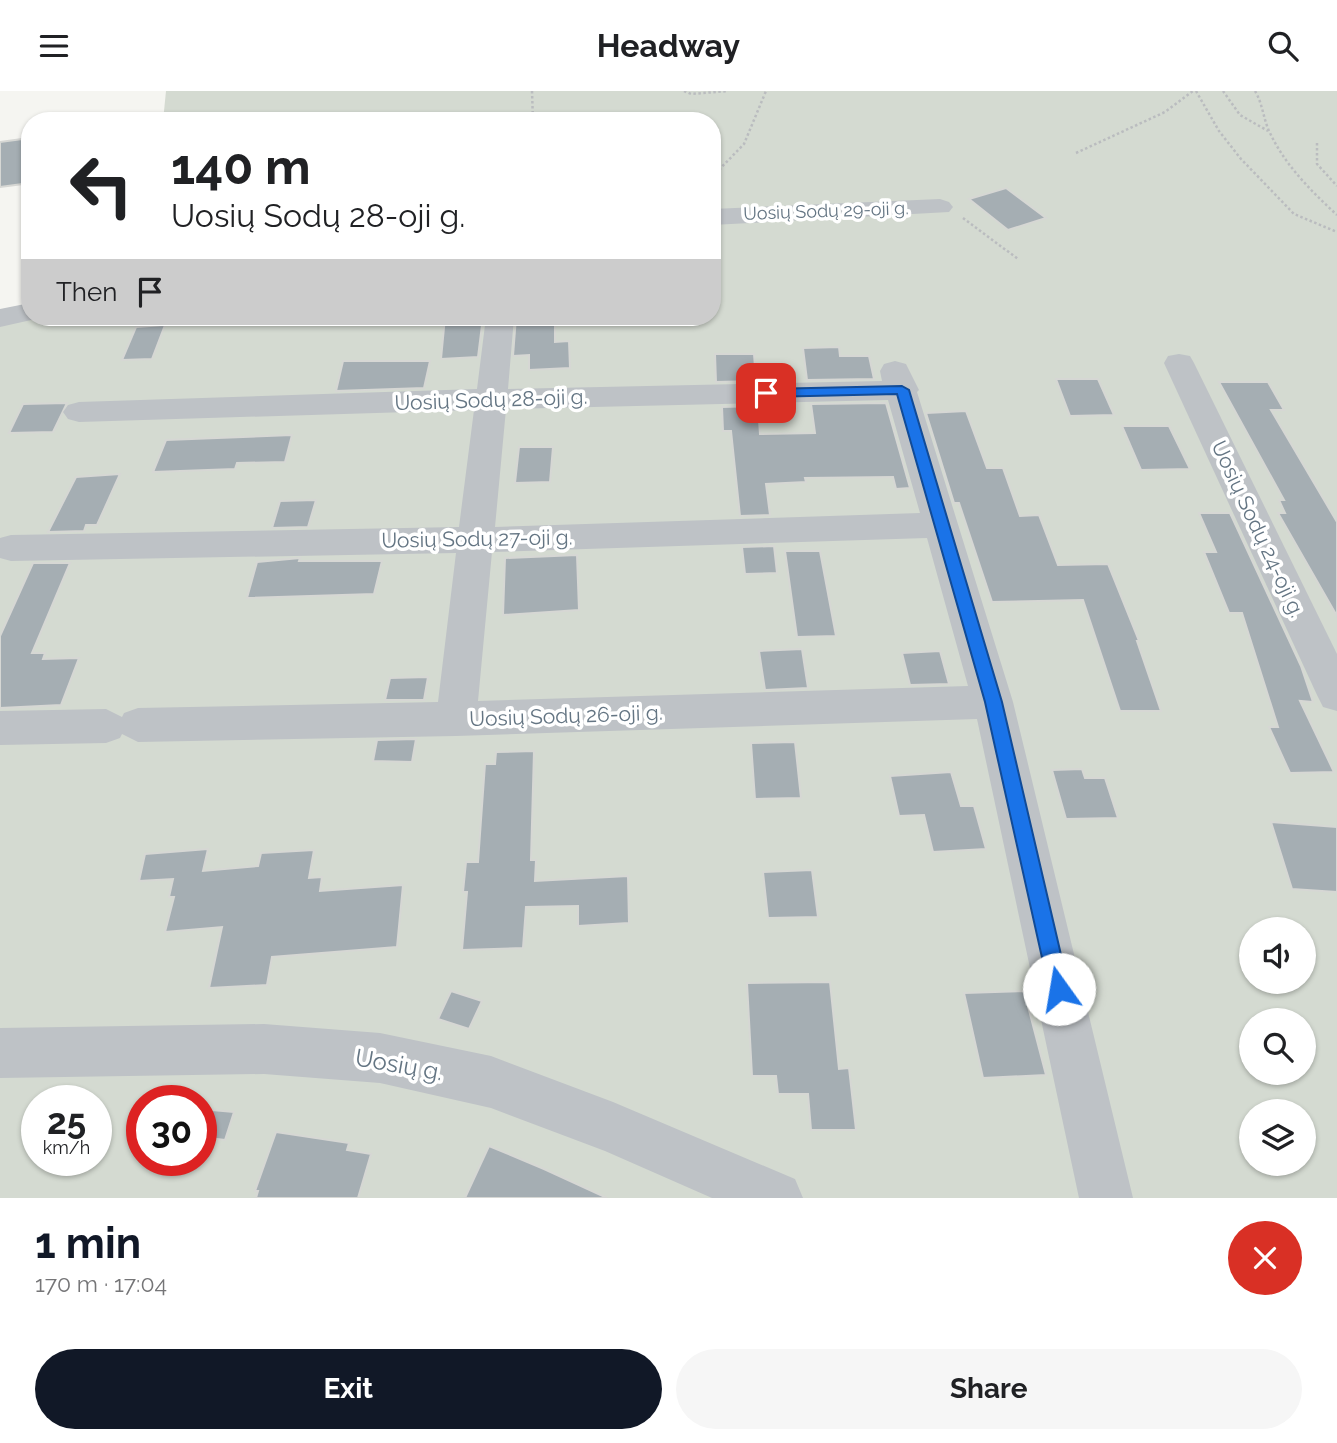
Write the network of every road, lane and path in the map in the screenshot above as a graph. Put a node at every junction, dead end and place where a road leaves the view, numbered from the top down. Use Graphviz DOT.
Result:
graph roads {
  1 [pos="532,91"];
  2 [pos="684,91"];
  3 [pos="728,91"];
  4 [pos="766,91"];
  5 [pos="1195,91"];
  6 [pos="1223,91"];
  7 [pos="1255,91"];
  8 [pos="533,112"];
  9 [pos="1269,131"];
  10 [pos="1317,143"];
  11 [pos="1076,153"];
  12 [pos="721,168"];
  13 [pos="1337,186"];
  14 [pos="940,207"];
  15 [pos="1337,215"];
  16 [pos="721,216"];
  17 [pos="1337,232"];
  18 [pos="1018,259"];
  19 [pos="21,314"];
  20 [pos="0,318"];
  21 [pos="499,326"];
  22 [pos="1179,363"];
  23 [pos="493,399"];
  24 [pos="79,412"];
  25 [pos="942,525"];
  26 [pos="476,540"];
  27 [pos="11,548"];
  28 [pos="1337,695"];
  29 [pos="993,702"];
  30 [pos="456,719"];
  31 [pos="0,728"];
  32 [pos="0,1053"];
  33 [pos="776,1198"];
  34 [pos="1106,1198"];
  1 -- 8 [label="path"];
  2 -- 3 [label="path"];
  4 -- 12 [label="path"];
  5 -- 11 [label="path"];
  5 -- 17 [label="path"];
  6 -- 9 [label="path"];
  7 -- 9 [label="path"];
  9 -- 15 [label="path"];
  10 -- 13 [label="path"];
  14 -- 16 [label="street, Uosių Sodų 29-oji g."];
  14 -- 18 [label="path"];
  19 -- 20 [label="street"];
  21 -- 23 [label="street"];
  22 -- 28 [label="street, Uosių Sodų 24-oji g."];
  23 -- 24 [label="street, Uosių Sodų 28-oji g."];
  23 -- 25 [label="street, Uosių Sodų 28-oji g."];
  23 -- 26 [label="street"];
  25 -- 26 [label="street, Uosių Sodų 27-oji g."];
  25 -- 29 [label="street"];
  26 -- 27 [label="street, Uosių Sodų 27-oji g."];
  26 -- 30 [label="street"];
  29 -- 30 [label="street, Uosių Sodų 26-oji g."];
  29 -- 34 [label="street"];
  30 -- 31 [label="street, Uosių Sodų 26-oji g."];
  32 -- 33 [label="street, Uosių g."];
}
